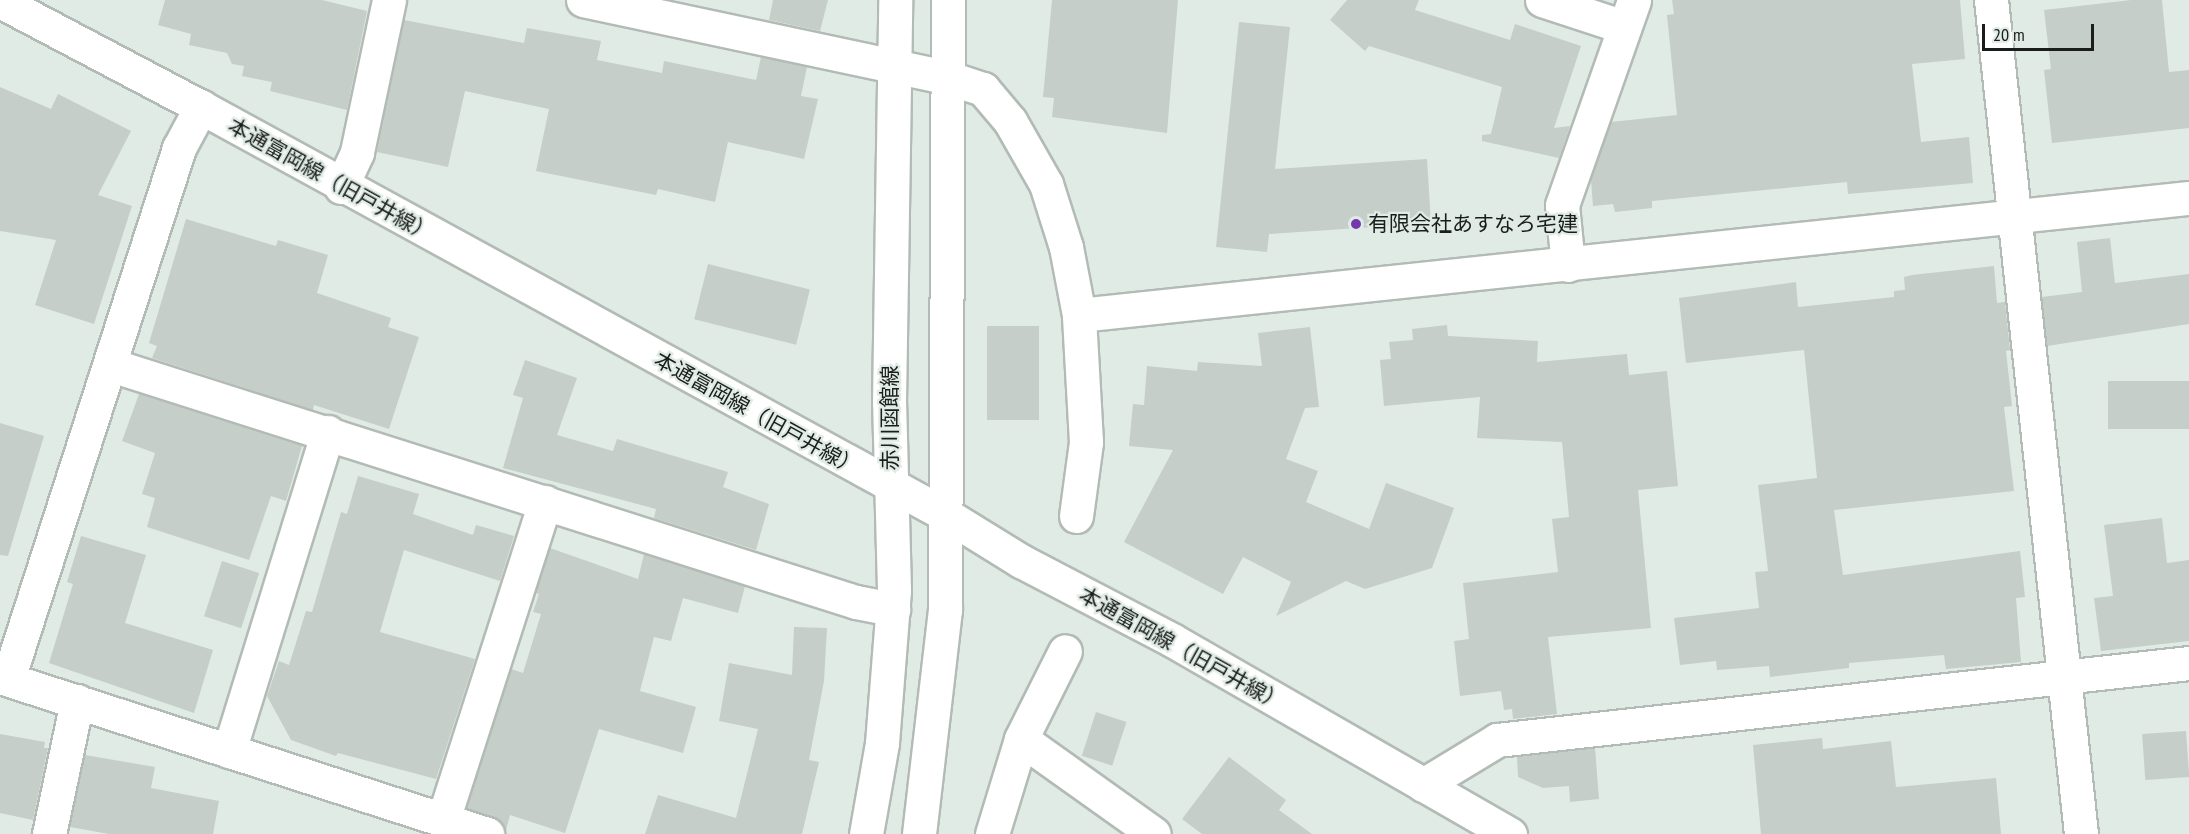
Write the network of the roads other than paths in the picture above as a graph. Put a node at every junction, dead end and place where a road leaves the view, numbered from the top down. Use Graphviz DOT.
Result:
graph roads {
  1 [pos="389,0"];
  2 [pos="583,0"];
  3 [pos="895,0"];
  4 [pos="948,0"];
  5 [pos="1542,0"];
  6 [pos="1991,0"];
  7 [pos="0,1"];
  8 [pos="1629,14"];
  9 [pos="896,67"];
  10 [pos="949,78"];
  11 [pos="201,107"];
  12 [pos="341,187"];
  13 [pos="2189,198"];
  14 [pos="2015,218"];
  15 [pos="1568,265"];
  16 [pos="1079,315"];
  17 [pos="111,365"];
  18 [pos="328,432"];
  19 [pos="891,488"];
  20 [pos="545,502"];
  21 [pos="948,516"];
  22 [pos="1076,516"];
  23 [pos="892,609"];
  24 [pos="1065,651"];
  25 [pos="2189,663"];
  26 [pos="2064,677"];
  27 [pos="4,678"];
  28 [pos="77,701"];
  29 [pos="1021,738"];
  30 [pos="229,751"];
  31 [pos="1423,785"];
  32 [pos="443,820"];
  33 [pos="49,834"];
  34 [pos="484,834"];
  35 [pos="866,834"];
  36 [pos="918,834"];
  37 [pos="992,834"];
  38 [pos="1155,834"];
  39 [pos="1510,834"];
  40 [pos="2081,834"];
  1 -- 12 [label="street"];
  2 -- 9 [label="street"];
  3 -- 9 [label="street, 赤川函館線"];
  4 -- 10 [label="street"];
  5 -- 8 [label="street"];
  6 -- 14 [label="street"];
  7 -- 11 [label="street, 本通富岡線（旧戸井線）"];
  8 -- 15 [label="street"];
  9 -- 10 [label="street"];
  9 -- 19 [label="street, 赤川函館線"];
  10 -- 16 [label="street"];
  10 -- 21 [label="street"];
  11 -- 12 [label="street, 本通富岡線（旧戸井線）"];
  11 -- 17 [label="street"];
  12 -- 19 [label="street, 本通富岡線（旧戸井線）"];
  13 -- 14 [label="street"];
  14 -- 15 [label="street"];
  14 -- 26 [label="street"];
  15 -- 16 [label="street"];
  16 -- 22 [label="street"];
  17 -- 18 [label="street"];
  17 -- 27 [label="street"];
  18 -- 20 [label="street"];
  18 -- 30 [label="street"];
  19 -- 21 [label="street, 本通富岡線（旧戸井線）"];
  19 -- 23 [label="street, 赤川函館線"];
  20 -- 23 [label="street"];
  20 -- 32 [label="street"];
  21 -- 31 [label="street, 本通富岡線（旧戸井線）"];
  21 -- 36 [label="street"];
  23 -- 35 [label="street, 赤川函館線"];
  24 -- 29 [label="street"];
  25 -- 26 [label="street"];
  26 -- 31 [label="street"];
  26 -- 40 [label="street"];
  27 -- 28 [label="street"];
  28 -- 30 [label="street"];
  28 -- 33 [label="street"];
  29 -- 37 [label="street"];
  29 -- 38 [label="street"];
  30 -- 32 [label="street"];
  31 -- 39 [label="street, 本通富岡線（旧戸井線）"];
  32 -- 34 [label="street"];
}
